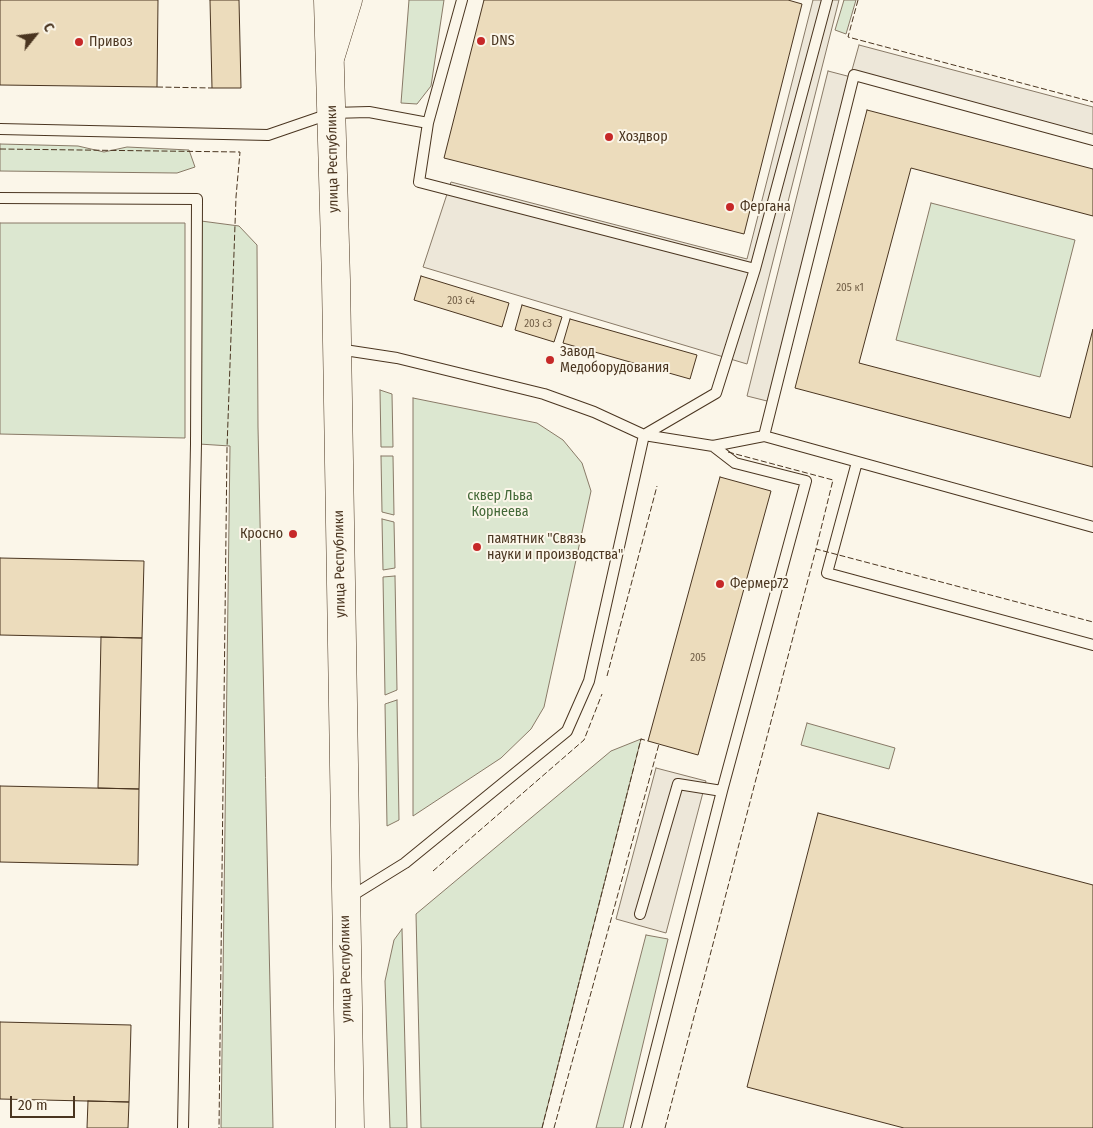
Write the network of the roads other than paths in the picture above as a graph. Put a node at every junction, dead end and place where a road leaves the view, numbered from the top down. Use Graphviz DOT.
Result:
graph roads {
  1 [pos="328,0"];
  2 [pos="348,0"];
  3 [pos="462,0"];
  4 [pos="826,0"];
  5 [pos="331,56"];
  6 [pos="332,113"];
  7 [pos="428,123"];
  8 [pos="0,128"];
  9 [pos="1093,140"];
  10 [pos="0,198"];
  11 [pos="755,269"];
  12 [pos="337,349"];
  13 [pos="644,435"];
  14 [pos="764,436"];
  15 [pos="713,446"];
  16 [pos="857,462"];
  17 [pos="1093,527"];
  18 [pos="1093,645"];
  19 [pos="722,791"];
  20 [pos="345,900"];
  21 [pos="640,914"];
  22 [pos="183,1128"];
  23 [pos="350,1128"];
  24 [pos="636,1128"];
  1 -- 5 [label="main road, улица Республики"];
  2 -- 5 [label="main road"];
  3 -- 7 [label="lane"];
  4 -- 11 [label="lane"];
  5 -- 6 [label="main road, улица Республики"];
  6 -- 7 [label="lane"];
  6 -- 8 [label="lane"];
  6 -- 12 [label="main road, улица Республики"];
  7 -- 11 [label="lane"];
  9 -- 14 [label="lane"];
  10 -- 22 [label="lane"];
  11 -- 13 [label="lane"];
  12 -- 13 [label="lane"];
  12 -- 20 [label="main road, улица Республики"];
  13 -- 15 [label="lane"];
  13 -- 20 [label="lane"];
  14 -- 15 [label="lane"];
  14 -- 16 [label="lane"];
  15 -- 19 [label="lane"];
  16 -- 17 [label="lane"];
  16 -- 18 [label="lane"];
  19 -- 21 [label="lane"];
  19 -- 24 [label="lane"];
  20 -- 23 [label="main road, улица Республики"];
}
